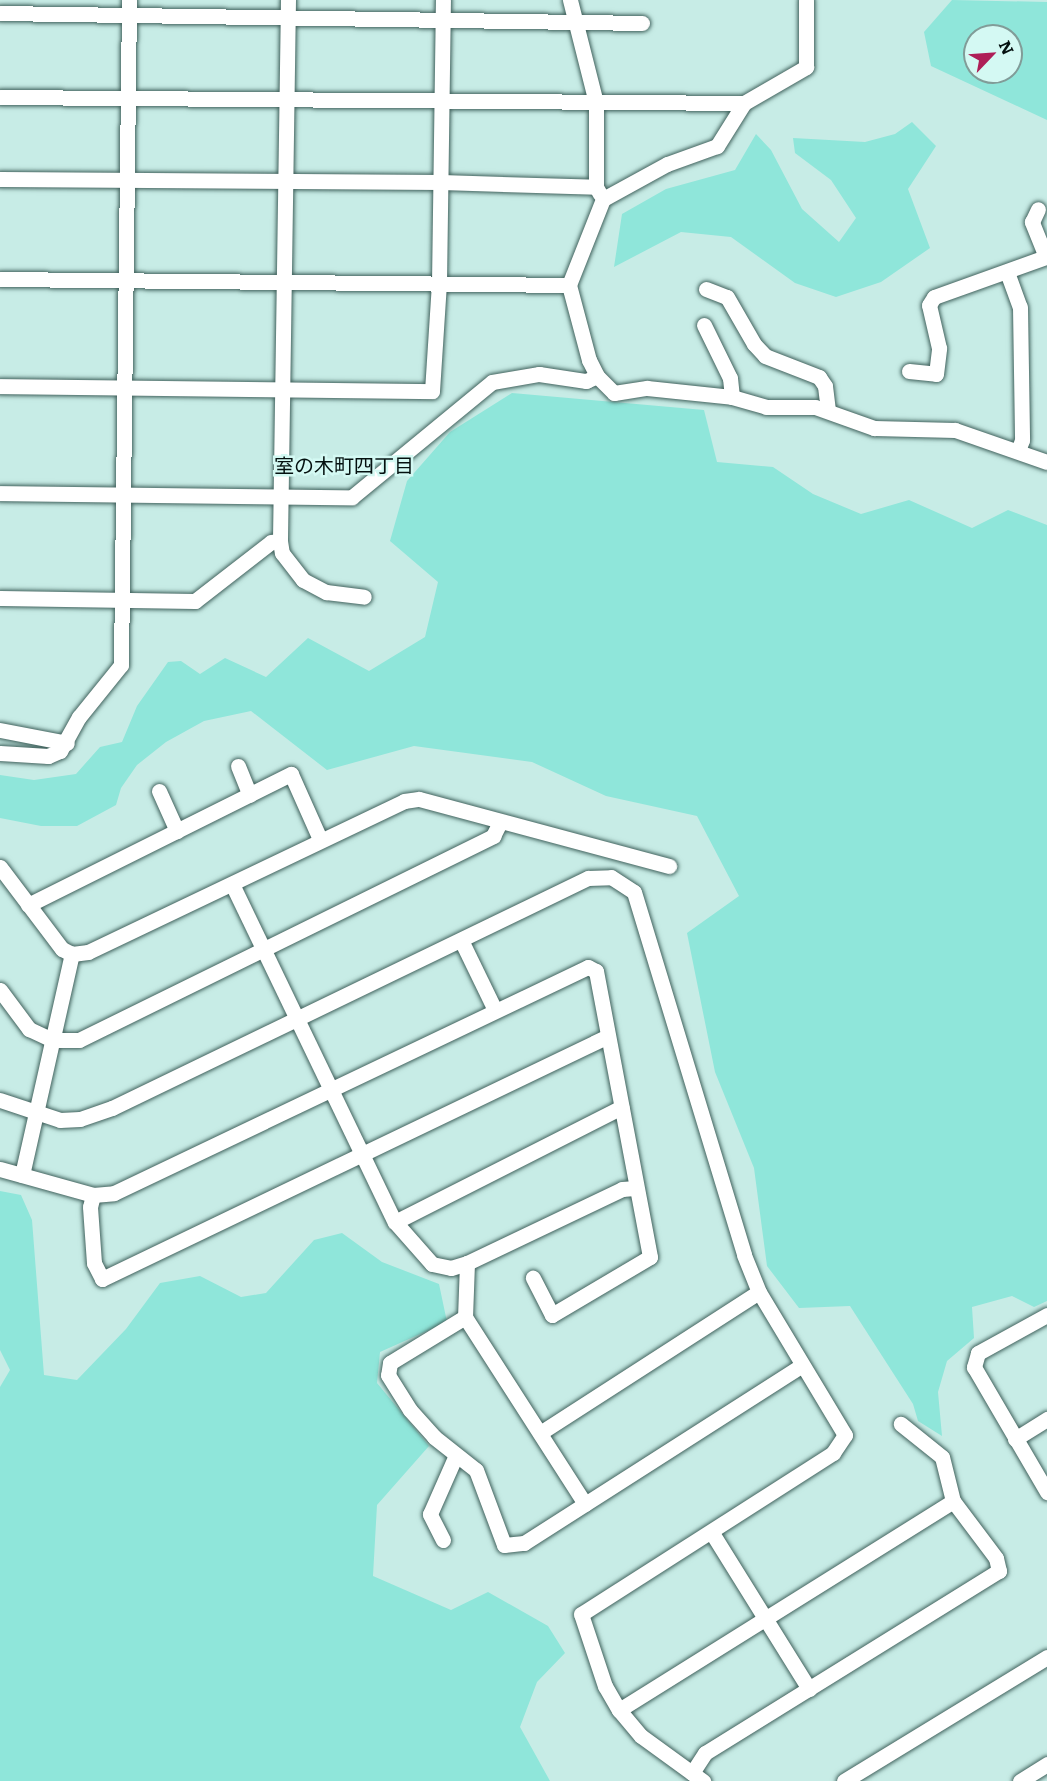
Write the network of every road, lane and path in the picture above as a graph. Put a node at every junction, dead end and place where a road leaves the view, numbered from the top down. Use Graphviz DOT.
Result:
graph roads {
  1 [pos="288,0"];
  2 [pos="443,0"];
  3 [pos="570,0"];
  4 [pos="806,0"];
  5 [pos="129,8"];
  6 [pos="0,13"];
  7 [pos="287,18"];
  8 [pos="443,20"];
  9 [pos="575,21"];
  10 [pos="642,23"];
  11 [pos="0,97"];
  12 [pos="127,97"];
  13 [pos="286,100"];
  14 [pos="443,101"];
  15 [pos="596,104"];
  16 [pos="744,104"];
  17 [pos="0,179"];
  18 [pos="126,181"];
  19 [pos="285,181"];
  20 [pos="441,182"];
  21 [pos="599,193"];
  22 [pos="1038,209"];
  23 [pos="1007,272"];
  24 [pos="0,279"];
  25 [pos="126,279"];
  26 [pos="284,280"];
  27 [pos="439,283"];
  28 [pos="569,285"];
  29 [pos="706,290"];
  30 [pos="704,325"];
  31 [pos="909,371"];
  32 [pos="597,376"];
  33 [pos="0,386"];
  34 [pos="123,387"];
  35 [pos="284,388"];
  36 [pos="732,398"];
  37 [pos="828,410"];
  38 [pos="1018,452"];
  39 [pos="1047,462"];
  40 [pos="0,493"];
  41 [pos="124,494"];
  42 [pos="282,497"];
  43 [pos="280,541"];
  44 [pos="364,597"];
  45 [pos="0,598"];
  46 [pos="123,600"];
  47 [pos="0,730"];
  48 [pos="66,743"];
  49 [pos="0,753"];
  50 [pos="238,766"];
  51 [pos="159,791"];
  52 [pos="250,795"];
  53 [pos="500,822"];
  54 [pos="177,831"];
  55 [pos="320,839"];
  56 [pos="617,854"];
  57 [pos="0,867"];
  58 [pos="669,867"];
  59 [pos="611,877"];
  60 [pos="232,884"];
  61 [pos="28,905"];
  62 [pos="461,940"];
  63 [pos="264,949"];
  64 [pos="72,954"];
  65 [pos="0,990"];
  66 [pos="495,1010"];
  67 [pos="298,1018"];
  68 [pos="608,1036"];
  69 [pos="53,1040"];
  70 [pos="331,1088"];
  71 [pos="0,1100"];
  72 [pos="622,1107"];
  73 [pos="37,1114"];
  74 [pos="363,1156"];
  75 [pos="0,1169"];
  76 [pos="22,1175"];
  77 [pos="635,1188"];
  78 [pos="93,1195"];
  79 [pos="395,1222"];
  80 [pos="467,1263"];
  81 [pos="533,1278"];
  82 [pos="759,1292"];
  83 [pos="1047,1315"];
  84 [pos="465,1317"];
  85 [pos="802,1365"];
  86 [pos="1047,1419"];
  87 [pos="901,1424"];
  88 [pos="540,1433"];
  89 [pos="1015,1439"];
  90 [pos="456,1455"];
  91 [pos="1047,1492"];
  92 [pos="953,1501"];
  93 [pos="585,1504"];
  94 [pos="712,1533"];
  95 [pos="442,1539"];
  96 [pos="766,1618"];
  97 [pos="1047,1657"];
  98 [pos="809,1689"];
  99 [pos="619,1710"];
  100 [pos="1047,1764"];
  101 [pos="697,1777"];
  102 [pos="844,1781"];
  103 [pos="1020,1781"];
  1 -- 7 [label="street"];
  2 -- 8 [label="street"];
  3 -- 9 [label="street"];
  4 -- 16 [label="street"];
  5 -- 6 [label="street"];
  5 -- 7 [label="street"];
  5 -- 12 [label="street"];
  7 -- 8 [label="street"];
  7 -- 13 [label="street"];
  8 -- 9 [label="street"];
  8 -- 14 [label="street"];
  9 -- 10 [label="street"];
  9 -- 15 [label="street"];
  11 -- 12 [label="street"];
  12 -- 13 [label="street"];
  12 -- 18 [label="street"];
  13 -- 14 [label="street"];
  13 -- 19 [label="street"];
  14 -- 15 [label="street"];
  14 -- 20 [label="street"];
  15 -- 16 [label="street"];
  15 -- 21 [label="street"];
  16 -- 21 [label="street"];
  17 -- 18 [label="street"];
  18 -- 19 [label="street"];
  18 -- 25 [label="street"];
  19 -- 20 [label="street"];
  19 -- 26 [label="street"];
  20 -- 21 [label="street"];
  20 -- 27 [label="street"];
  21 -- 28 [label="street"];
  22 -- 23 [label="street"];
  23 -- 31 [label="street"];
  23 -- 38 [label="street"];
  24 -- 25 [label="street"];
  25 -- 26 [label="street"];
  25 -- 34 [label="street"];
  26 -- 27 [label="street"];
  26 -- 35 [label="street"];
  27 -- 28 [label="street"];
  27 -- 35 [label="street"];
  28 -- 32 [label="street"];
  29 -- 37 [label="street"];
  30 -- 36 [label="street"];
  32 -- 36 [label="street"];
  32 -- 42 [label="street"];
  33 -- 34 [label="street"];
  34 -- 35 [label="street"];
  34 -- 41 [label="street"];
  35 -- 42 [label="street"];
  36 -- 37 [label="street"];
  37 -- 38 [label="street"];
  38 -- 39 [label="street"];
  40 -- 41 [label="street"];
  41 -- 42 [label="street"];
  41 -- 46 [label="street"];
  42 -- 43 [label="street"];
  43 -- 44 [label="street"];
  43 -- 46 [label="street"];
  45 -- 46 [label="street"];
  46 -- 48 [label="street"];
  47 -- 48 [label="street"];
  48 -- 49 [label="street"];
  50 -- 52 [label="street"];
  51 -- 54 [label="street"];
  52 -- 54 [label="street"];
  52 -- 55 [label="street"];
  53 -- 55 [label="street"];
  53 -- 56 [label="street"];
  53 -- 63 [label="street"];
  54 -- 61 [label="street"];
  55 -- 60 [label="street"];
  56 -- 58 [label="street"];
  56 -- 59 [label="street"];
  57 -- 61 [label="street"];
  59 -- 62 [label="street"];
  59 -- 82 [label="street"];
  60 -- 63 [label="street"];
  60 -- 64 [label="street"];
  61 -- 64 [label="street"];
  62 -- 66 [label="street"];
  62 -- 67 [label="street"];
  63 -- 67 [label="street"];
  63 -- 69 [label="street"];
  64 -- 69 [label="street"];
  65 -- 69 [label="street"];
  66 -- 68 [label="street"];
  66 -- 70 [label="street"];
  67 -- 70 [label="street"];
  67 -- 73 [label="street"];
  68 -- 72 [label="street"];
  68 -- 74 [label="street"];
  69 -- 73 [label="street"];
  70 -- 74 [label="street"];
  70 -- 78 [label="street"];
  71 -- 73 [label="street"];
  72 -- 77 [label="street"];
  72 -- 79 [label="street"];
  73 -- 76 [label="street"];
  74 -- 78 [label="street"];
  74 -- 79 [label="street"];
  75 -- 76 [label="street"];
  76 -- 78 [label="street"];
  77 -- 80 [label="street"];
  77 -- 81 [label="street"];
  79 -- 80 [label="street"];
  80 -- 84 [label="street"];
  82 -- 85 [label="street"];
  82 -- 88 [label="street"];
  83 -- 89 [label="street"];
  84 -- 88 [label="street"];
  84 -- 90 [label="street"];
  85 -- 93 [label="street"];
  85 -- 94 [label="street"];
  86 -- 89 [label="street"];
  87 -- 92 [label="street"];
  88 -- 93 [label="street"];
  89 -- 91 [label="street"];
  90 -- 93 [label="street"];
  90 -- 95 [label="street"];
  92 -- 96 [label="street"];
  92 -- 98 [label="street"];
  94 -- 96 [label="street"];
  94 -- 99 [label="street"];
  96 -- 98 [label="street"];
  96 -- 99 [label="street"];
  97 -- 102 [label="street"];
  98 -- 101 [label="street"];
  99 -- 101 [label="street"];
  100 -- 103 [label="street"];
}
